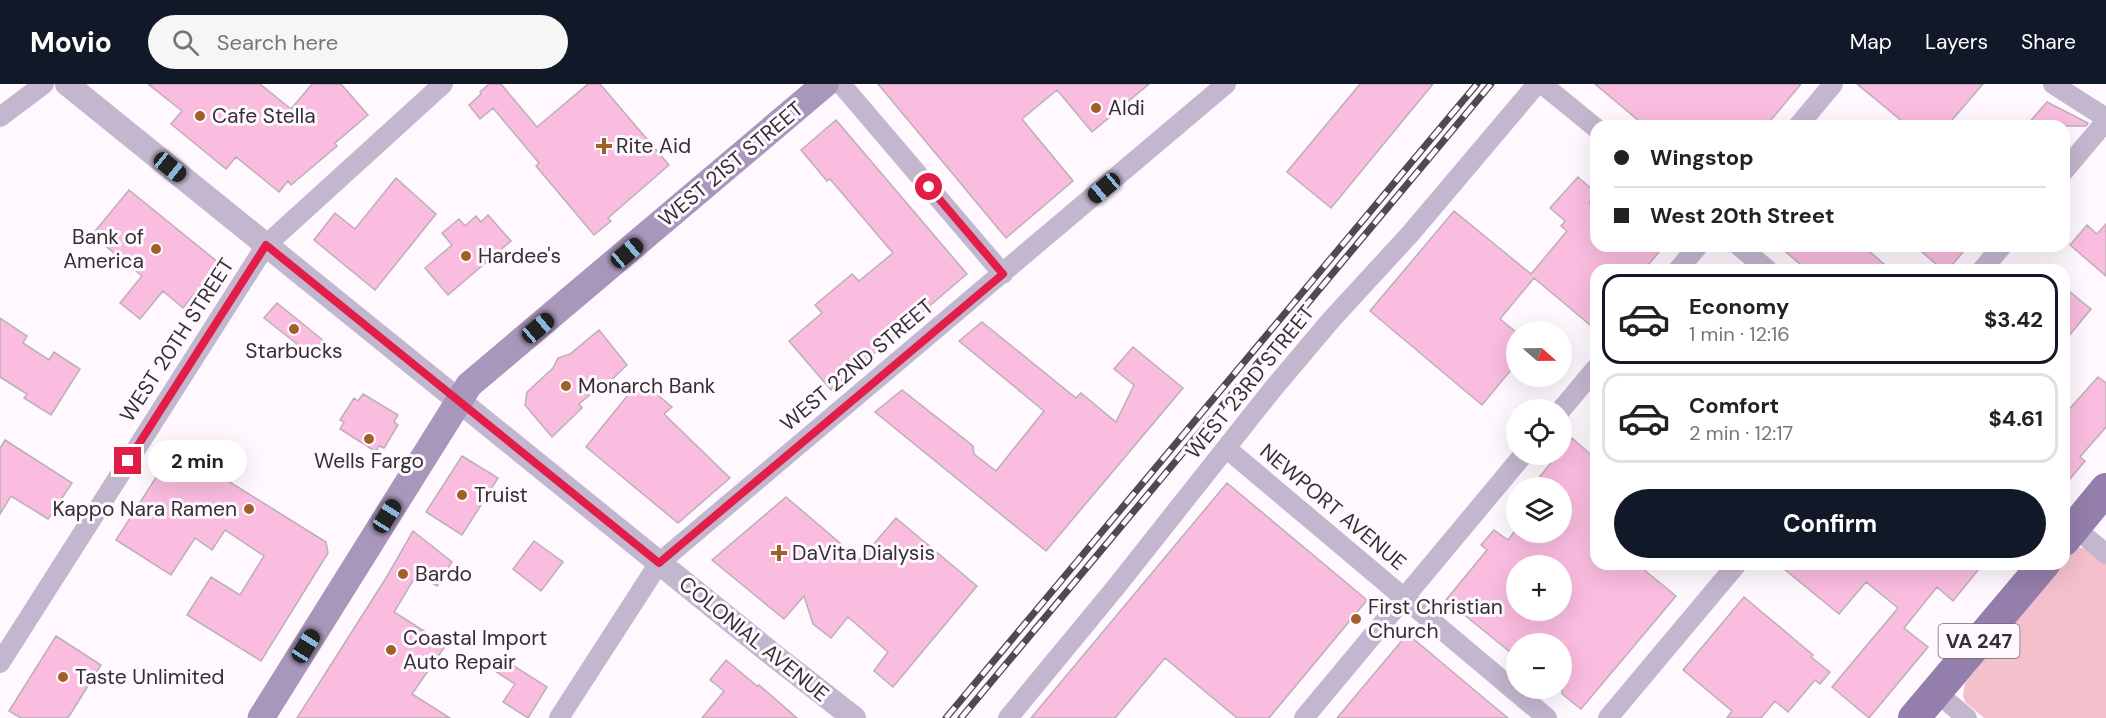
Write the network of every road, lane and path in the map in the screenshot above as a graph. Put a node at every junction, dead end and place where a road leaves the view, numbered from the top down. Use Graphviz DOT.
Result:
graph roads {
  1 [pos="44,84"];
  2 [pos="443,84"];
  3 [pos="825,84"];
  4 [pos="841,84"];
  5 [pos="1226,84"];
  6 [pos="1537,84"];
  7 [pos="1542,84"];
  8 [pos="1833,84"];
  9 [pos="2053,84"];
  10 [pos="78,87"];
  11 [pos="0,117"];
  12 [pos="2106,119"];
  13 [pos="1803,120"];
  14 [pos="1590,123"];
  15 [pos="2070,164"];
  16 [pos="266,245"];
  17 [pos="1693,252"];
  18 [pos="1746,252"];
  19 [pos="1997,252"];
  20 [pos="1683,264"];
  21 [pos="1761,264"];
  22 [pos="1987,264"];
  23 [pos="1003,274"];
  24 [pos="1590,375"];
  25 [pos="1570,399"];
  26 [pos="459,401"];
  27 [pos="1226,448"];
  28 [pos="1515,465"];
  29 [pos="2106,489"];
  30 [pos="2070,525"];
  31 [pos="2070,530"];
  32 [pos="2106,554"];
  33 [pos="659,563"];
  34 [pos="1732,570"];
  35 [pos="2039,570"];
  36 [pos="1405,598"];
  37 [pos="0,663"];
  38 [pos="1936,692"];
  39 [pos="261,718"];
  40 [pos="559,718"];
  41 [pos="854,718"];
  42 [pos="1008,718"];
  43 [pos="1304,718"];
  44 [pos="1548,718"];
  45 [pos="1608,718"];
  46 [pos="1914,718"];
  47 [pos="1967,718"];
  1 -- 11 [label="street"];
  2 -- 16 [label="street, WEST 20TH STREET"];
  3 -- 26 [label="main road, WEST 21ST STREET"];
  4 -- 23 [label="street"];
  5 -- 23 [label="street, WEST 22ND STREET"];
  6 -- 27 [label="street, WEST 23RD STREET"];
  7 -- 14 [label="street"];
  8 -- 13 [label="street"];
  9 -- 12 [label="street"];
  10 -- 16 [label="street, COLONIAL AVENUE"];
  12 -- 15 [label="street"];
  16 -- 26 [label="street, COLONIAL AVENUE"];
  16 -- 37 [label="street, WEST 20TH STREET"];
  17 -- 20 [label="street"];
  18 -- 21 [label="street"];
  19 -- 22 [label="street"];
  23 -- 33 [label="street, WEST 22ND STREET"];
  24 -- 25 [label="street"];
  26 -- 33 [label="street, COLONIAL AVENUE"];
  26 -- 39 [label="main road, WEST 21ST STREET"];
  27 -- 36 [label="street, NEWPORT AVENUE"];
  27 -- 42 [label="street, WEST 23RD STREET"];
  28 -- 36 [label="street"];
  29 -- 30 [label="main road"];
  31 -- 32 [label="street"];
  33 -- 40 [label="street, WEST 22ND STREET"];
  33 -- 41 [label="street, COLONIAL AVENUE"];
  34 -- 45 [label="street"];
  35 -- 38 [label="main road, VA 247"];
  36 -- 43 [label="street"];
  36 -- 44 [label="street, NEWPORT AVENUE"];
  38 -- 46 [label="main road, VA 247"];
  38 -- 47 [label="street"];
}
